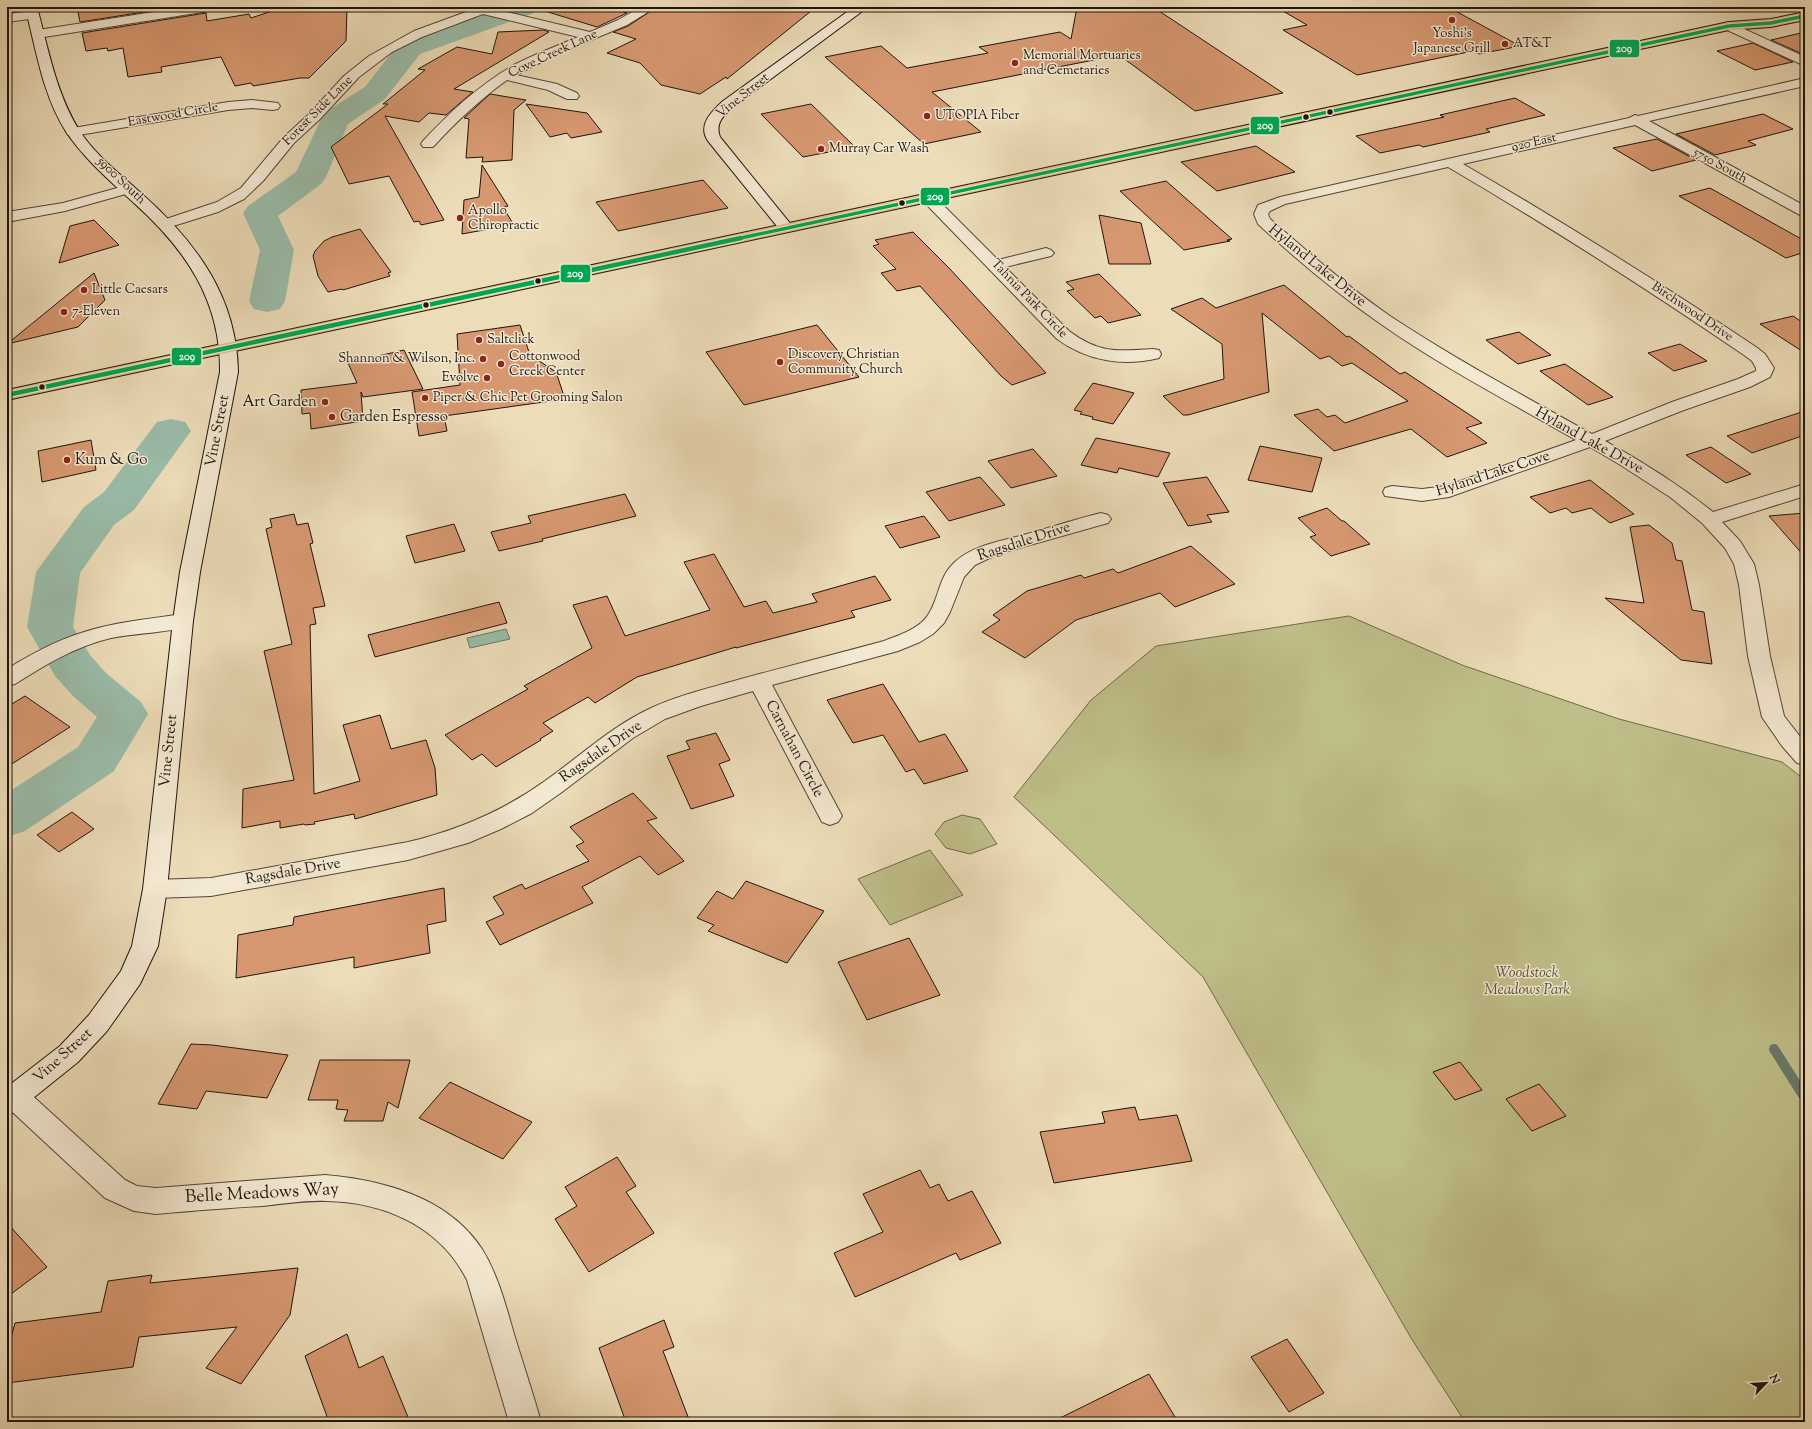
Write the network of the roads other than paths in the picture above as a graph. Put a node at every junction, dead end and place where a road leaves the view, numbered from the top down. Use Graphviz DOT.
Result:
graph roads {
  1 [pos="210,7"];
  2 [pos="650,7"];
  3 [pos="862,7"];
  4 [pos="1793,7"];
  5 [pos="485,10"];
  6 [pos="32,11"];
  7 [pos="1805,16"];
  8 [pos="7,18"];
  9 [pos="1729,26"];
  10 [pos="38,34"];
  11 [pos="590,36"];
  12 [pos="1805,62"];
  13 [pos="505,76"];
  14 [pos="1805,82"];
  15 [pos="572,96"];
  16 [pos="273,106"];
  17 [pos="1635,120"];
  18 [pos="73,132"];
  19 [pos="428,144"];
  20 [pos="1450,163"];
  21 [pos="128,189"];
  22 [pos="927,197"];
  23 [pos="1263,208"];
  24 [pos="1805,212"];
  25 [pos="7,217"];
  26 [pos="165,224"];
  27 [pos="785,227"];
  28 [pos="1046,254"];
  29 [pos="996,265"];
  30 [pos="228,346"];
  31 [pos="1153,354"];
  32 [pos="7,395"];
  33 [pos="1591,440"];
  34 [pos="1805,490"];
  35 [pos="1392,492"];
  36 [pos="1101,518"];
  37 [pos="1709,519"];
  38 [pos="183,621"];
  39 [pos="7,679"];
  40 [pos="759,682"];
  41 [pos="1805,757"];
  42 [pos="830,816"];
  43 [pos="155,889"];
  44 [pos="11,1100"];
  45 [pos="525,1422"];
  1 -- 10 [label="street"];
  2 -- 11 [label="street, Cove Creek Lane"];
  3 -- 27 [label="street, Vine Street"];
  4 -- 9 [label="main road"];
  5 -- 11 [label="street, Forest Side Lane"];
  5 -- 26 [label="street, Forest Side Lane"];
  6 -- 8 [label="street"];
  6 -- 10 [label="street, 5900 South"];
  7 -- 9 [label="main road"];
  9 -- 12 [label="street"];
  9 -- 22 [label="main road"];
  10 -- 18 [label="street, 5900 South"];
  11 -- 13 [label="street, Cove Creek Lane"];
  13 -- 15 [label="street"];
  13 -- 19 [label="street, Cove Creek Lane"];
  14 -- 17 [label="street, 920 East"];
  16 -- 18 [label="street, Eastwood Circle"];
  17 -- 20 [label="street, 920 East"];
  17 -- 24 [label="street, 5750 South"];
  18 -- 21 [label="street, 5900 South"];
  20 -- 23 [label="street, 920 East"];
  20 -- 33 [label="street, Birchwood Drive"];
  21 -- 25 [label="street"];
  21 -- 26 [label="street, 5900 South"];
  22 -- 27 [label="main road"];
  22 -- 29 [label="street, Tahnia Park Circle"];
  23 -- 33 [label="street, Hyland Lake Drive"];
  26 -- 30 [label="street, 5900 South"];
  27 -- 30 [label="main road"];
  28 -- 29 [label="street"];
  29 -- 31 [label="street, Tahnia Park Circle"];
  30 -- 32 [label="main road"];
  30 -- 38 [label="street, Vine Street"];
  33 -- 35 [label="street, Hyland Lake Cove"];
  33 -- 37 [label="street, Hyland Lake Drive"];
  34 -- 37 [label="street"];
  36 -- 40 [label="street, Ragsdale Drive"];
  37 -- 41 [label="street, Hyland Lake Drive"];
  38 -- 39 [label="street"];
  38 -- 43 [label="street, Vine Street"];
  40 -- 42 [label="street, Carnahan Circle"];
  40 -- 43 [label="street, Ragsdale Drive"];
  43 -- 44 [label="street, Vine Street"];
  44 -- 45 [label="street, Belle Meadows Way"];
}
